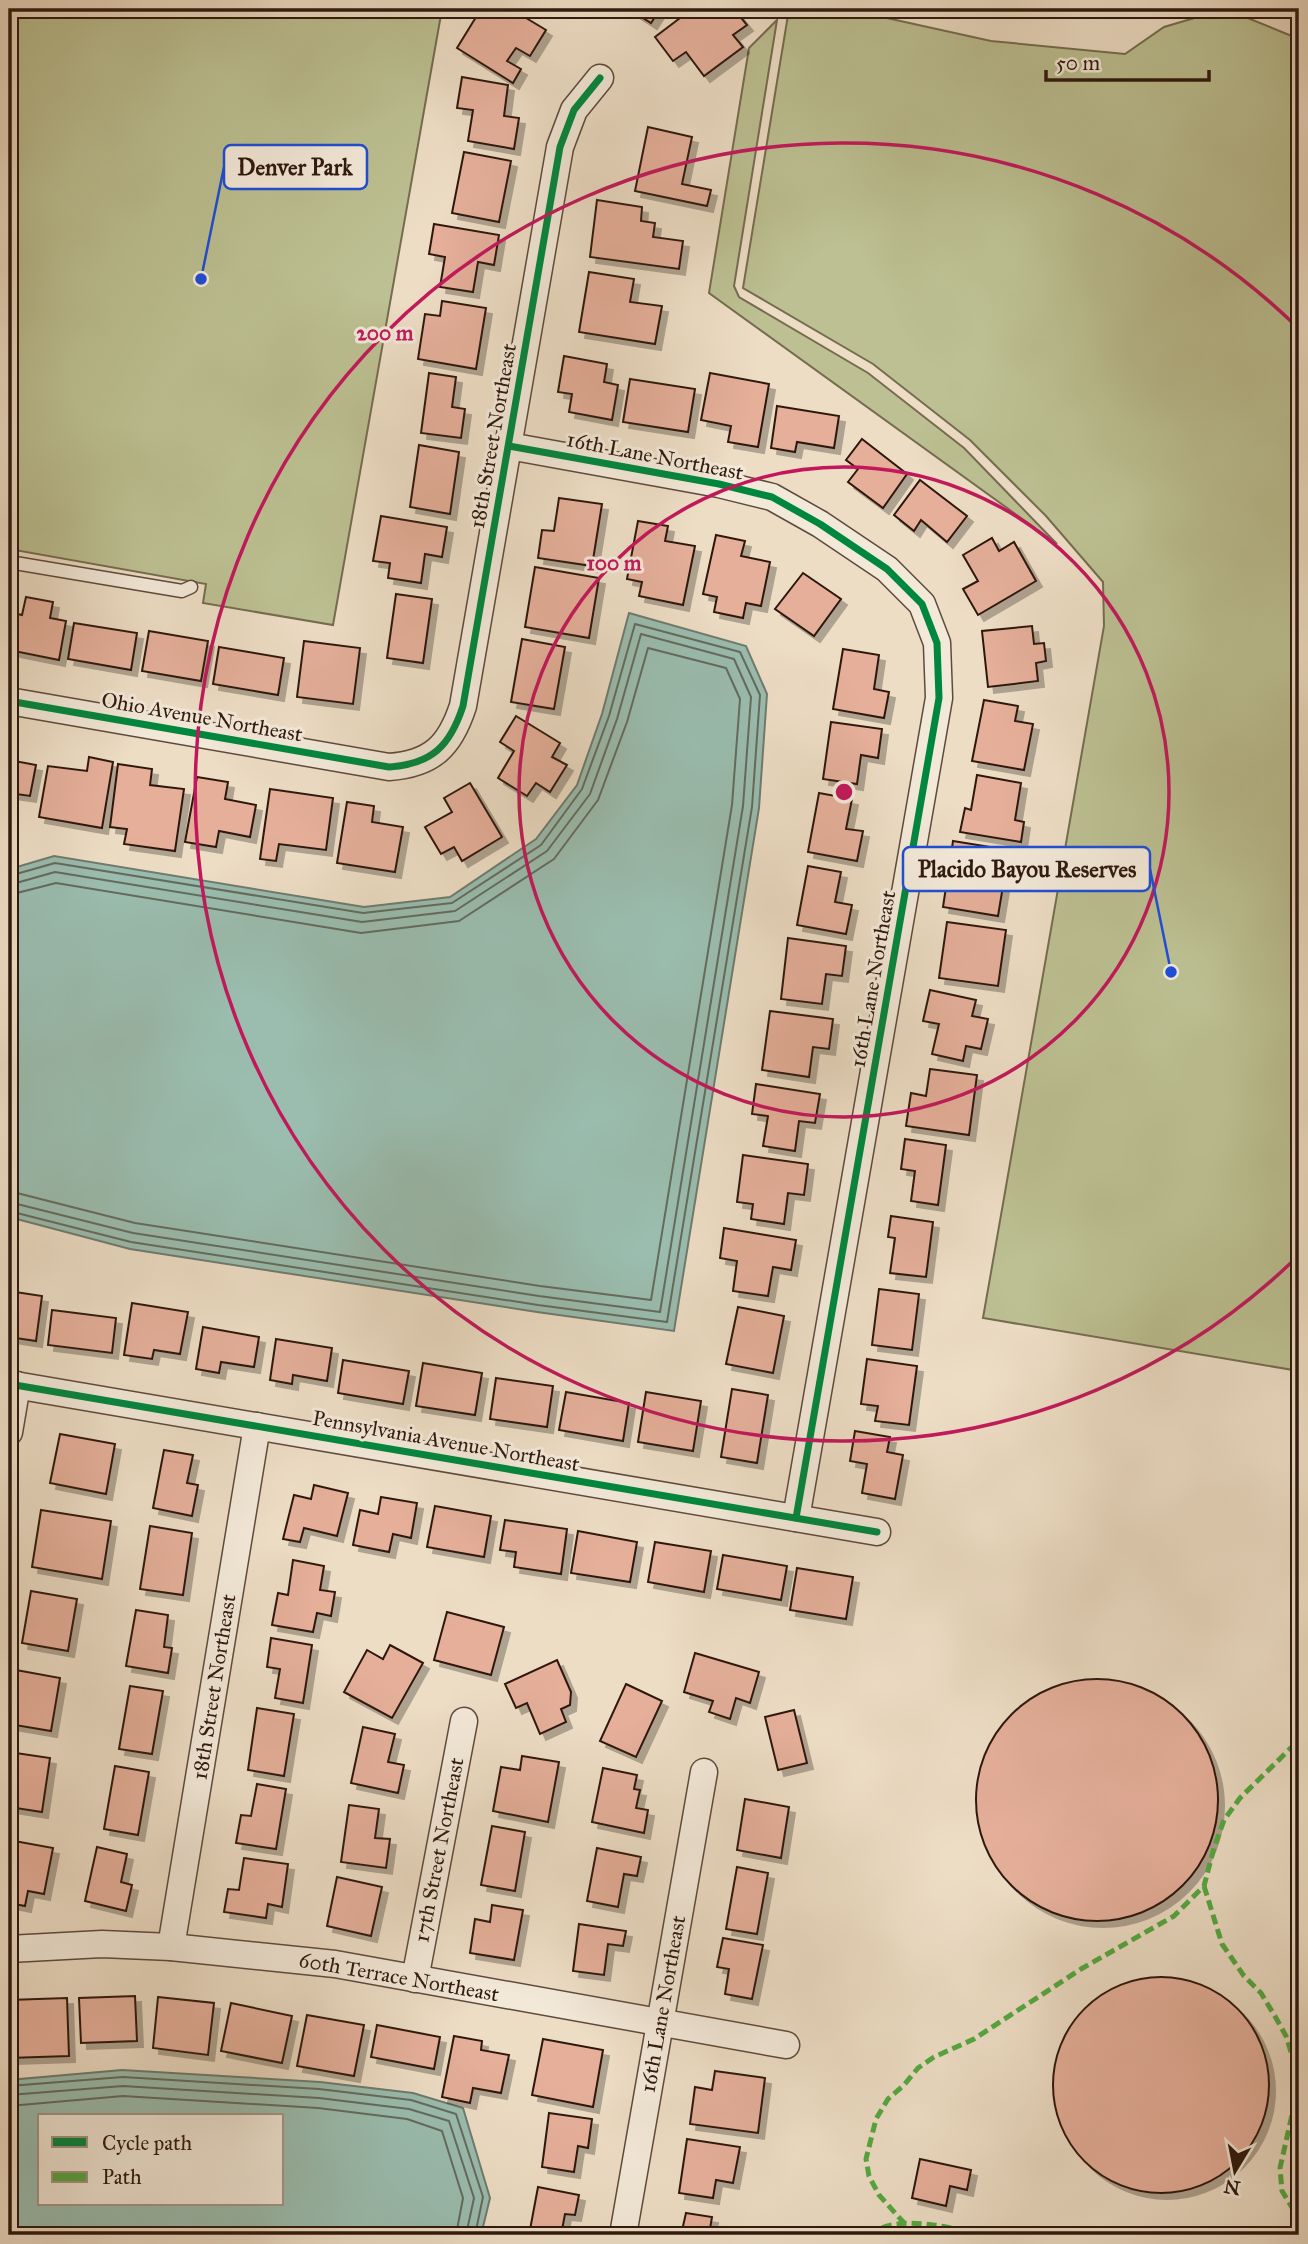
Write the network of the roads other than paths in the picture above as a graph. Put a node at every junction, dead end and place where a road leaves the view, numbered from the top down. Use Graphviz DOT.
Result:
graph roads {
  1 [pos="600,78"];
  2 [pos="509,446"];
  3 [pos="9,562"];
  4 [pos="191,587"];
  5 [pos="9,701"];
  6 [pos="389,767"];
  7 [pos="13,1384"];
  8 [pos="257,1426"];
  9 [pos="9,1432"];
  10 [pos="796,1517"];
  11 [pos="877,1532"];
  12 [pos="464,1721"];
  13 [pos="705,1772"];
  14 [pos="170,1947"];
  15 [pos="9,1949"];
  16 [pos="415,1979"];
  17 [pos="660,2022"];
  18 [pos="786,2045"];
  19 [pos="622,2235"];
  1 -- 2 [label="street, 18th Street Northeast"];
  2 -- 6 [label="street, 18th Street Northeast"];
  2 -- 10 [label="street, 16th Lane Northeast"];
  3 -- 4 [label="lane"];
  5 -- 6 [label="street, Ohio Avenue Northeast"];
  7 -- 8 [label="street, Pennsylvania Avenue Northeast"];
  7 -- 9 [label="street"];
  8 -- 10 [label="street, Pennsylvania Avenue Northeast"];
  8 -- 14 [label="street, 18th Street Northeast"];
  10 -- 11 [label="street, Pennsylvania Avenue Northeast"];
  12 -- 16 [label="street, 17th Street Northeast"];
  13 -- 17 [label="street, 16th Lane Northeast"];
  14 -- 15 [label="street, 60th Terrace Northeast"];
  14 -- 16 [label="street, 60th Terrace Northeast"];
  16 -- 17 [label="street, 60th Terrace Northeast"];
  17 -- 18 [label="street, 60th Terrace Northeast"];
  17 -- 19 [label="street, 16th Lane Northeast"];
}
